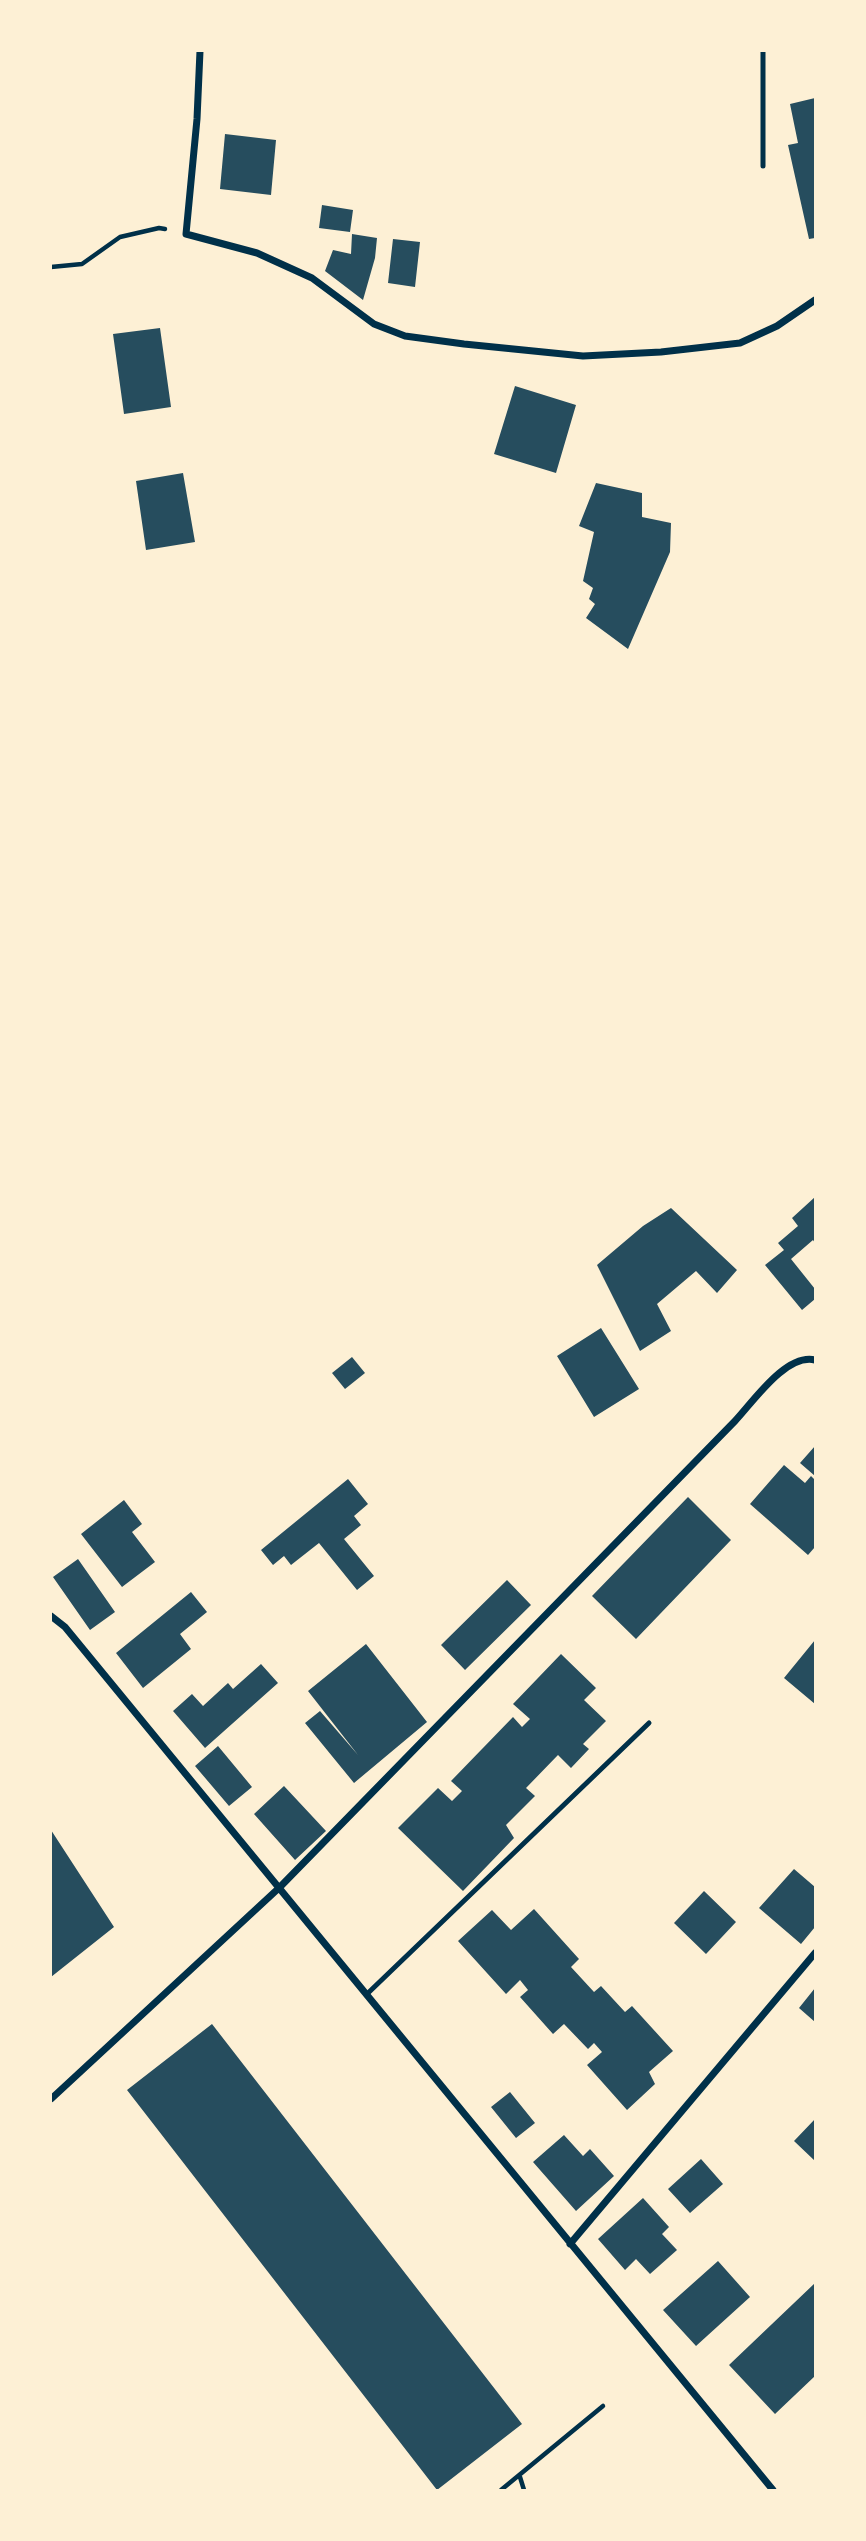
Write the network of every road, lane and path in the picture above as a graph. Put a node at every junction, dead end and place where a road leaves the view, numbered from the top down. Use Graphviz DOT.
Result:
graph roads {
  1 [pos="200,51"];
  2 [pos="763,51"];
  3 [pos="763,166"];
  4 [pos="186,234"];
  5 [pos="51,267"];
  6 [pos="815,300"];
  7 [pos="815,1360"];
  8 [pos="51,1616"];
  9 [pos="649,1723"];
  10 [pos="280,1887"];
  11 [pos="815,1953"];
  12 [pos="367,1994"];
  13 [pos="51,2099"];
  14 [pos="570,2244"];
  15 [pos="603,2406"];
  16 [pos="520,2477"];
  17 [pos="501,2490"];
  18 [pos="524,2490"];
  19 [pos="773,2490"];
  1 -- 4 [label="street"];
  2 -- 3 [label="lane"];
  4 -- 5 [label="path"];
  4 -- 6 [label="street"];
  7 -- 10 [label="street"];
  8 -- 10 [label="street"];
  9 -- 12 [label="lane"];
  10 -- 12 [label="street"];
  10 -- 13 [label="street"];
  11 -- 14 [label="street"];
  12 -- 14 [label="street"];
  14 -- 19 [label="street"];
  15 -- 16 [label="path"];
  16 -- 17 [label="path"];
  16 -- 18 [label="path"];
}
